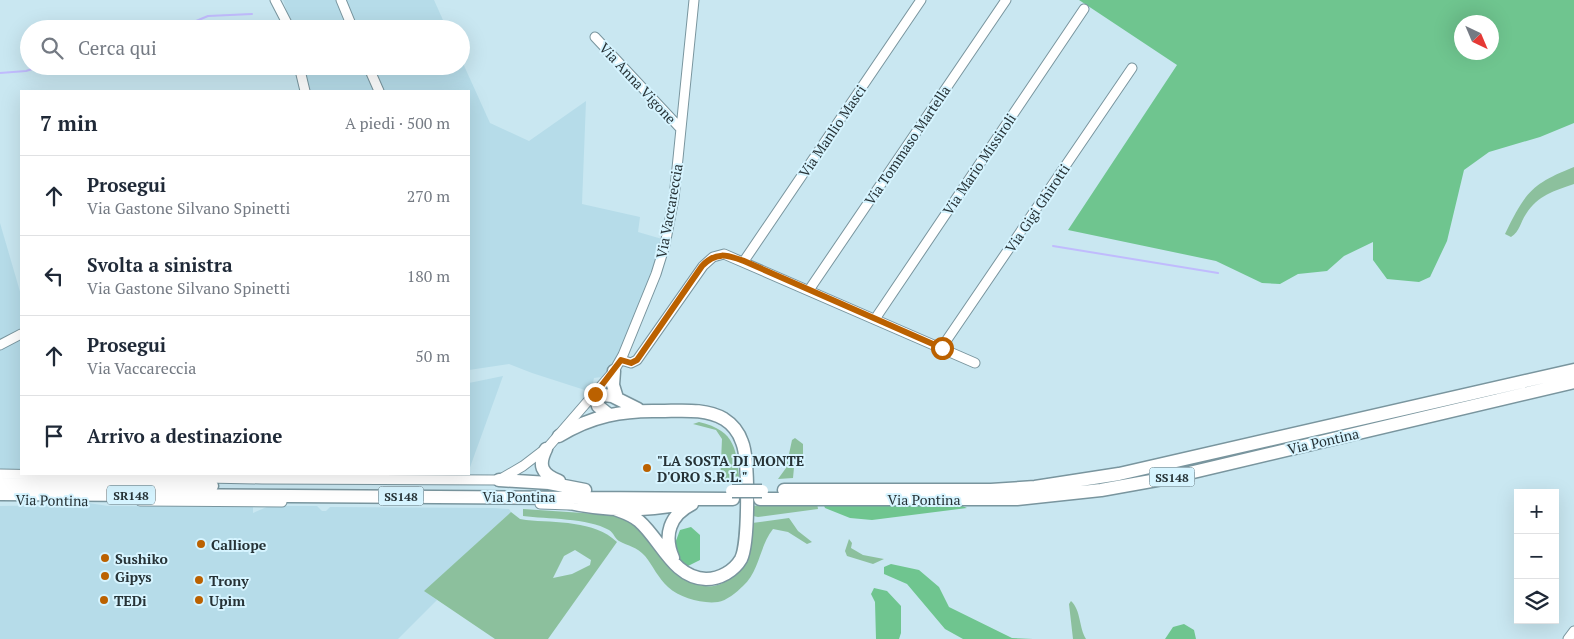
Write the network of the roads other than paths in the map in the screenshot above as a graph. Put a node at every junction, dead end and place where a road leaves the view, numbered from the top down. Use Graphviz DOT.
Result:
graph roads {
  1 [pos="275,0"];
  2 [pos="341,0"];
  3 [pos="694,0"];
  4 [pos="920,0"];
  5 [pos="1006,0"];
  6 [pos="1084,9"];
  7 [pos="285,20"];
  8 [pos="349,20"];
  9 [pos="595,37"];
  10 [pos="1132,68"];
  11 [pos="301,75"];
  12 [pos="372,75"];
  13 [pos="305,90"];
  14 [pos="379,90"];
  15 [pos="681,129"];
  16 [pos="744,261"];
  17 [pos="808,290"];
  18 [pos="875,319"];
  19 [pos="20,335"];
  20 [pos="0,345"];
  21 [pos="942,348"];
  22 [pos="621,360"];
  23 [pos="975,363"];
  24 [pos="1574,370"];
  25 [pos="614,371"];
  26 [pos="1574,382"];
  27 [pos="595,394"];
  28 [pos="617,398"];
  29 [pos="640,410"];
  30 [pos="608,414"];
  31 [pos="559,436"];
  32 [pos="546,449"];
  33 [pos="0,474"];
  34 [pos="20,474"];
  35 [pos="78,475"];
  36 [pos="394,477"];
  37 [pos="499,480"];
  38 [pos="0,484"];
  39 [pos="585,490"];
  40 [pos="266,491"];
  41 [pos="0,494"];
  42 [pos="732,495"];
  43 [pos="761,495"];
  44 [pos="540,496"];
  45 [pos="0,500"];
  46 [pos="697,502"];
  47 [pos="584,506"];
  48 [pos="612,508"];
  49 [pos="676,564"];
  50 [pos="1574,631"];
  51 [pos="1568,639"];
  1 -- 7 [label="street"];
  2 -- 8 [label="street"];
  3 -- 15 [label="street, Via Vaccareccia"];
  4 -- 16 [label="street, Via Manlio Masci"];
  5 -- 17 [label="street, Via Tommaso Martella"];
  6 -- 18 [label="street, Via Mario Missiroli"];
  9 -- 15 [label="street, Via Anna Vigone"];
  10 -- 21 [label="street, Via Gigi Ghirotti"];
  11 -- 13 [label="street"];
  12 -- 14 [label="street"];
  15 -- 22 [label="street, Via Vaccareccia"];
  16 -- 17 [label="street"];
  16 -- 22 [label="street"];
  17 -- 18 [label="street"];
  18 -- 21 [label="street"];
  19 -- 20 [label="street"];
  21 -- 23 [label="street"];
  22 -- 25 [label="street, Via Vaccareccia"];
  24 -- 43 [label="highway, Via Pontina / SS148"];
  25 -- 27 [label="street, Via Vaccareccia"];
  25 -- 28 [label="highway"];
  26 -- 43 [label="highway, Via Pontina / SS148"];
  27 -- 28 [label="highway"];
  27 -- 30 [label="highway"];
  27 -- 31 [label="street, Via Vaccareccia"];
  28 -- 29 [label="highway"];
  29 -- 30 [label="highway"];
  29 -- 49 [label="highway"];
  30 -- 31 [label="highway"];
  31 -- 32 [label="street, Via Vaccareccia"];
  32 -- 37 [label="street, Via Vaccareccia"];
  32 -- 39 [label="highway"];
  33 -- 34 [label="street, Via Pontina"];
  35 -- 36 [label="street, Via Pontina"];
  36 -- 37 [label="street, Via Pontina"];
  37 -- 39 [label="highway"];
  38 -- 40 [label="highway, SR148"];
  39 -- 40 [label="highway, Via Pontina / SS148"];
  39 -- 42 [label="highway, Via Pontina / SS148"];
  40 -- 41 [label="highway, SR148"];
  40 -- 44 [label="highway, Via Pontina / SS148"];
  42 -- 43 [label="highway, Via Pontina / SS148"];
  42 -- 44 [label="highway, Via Pontina / SS148"];
  42 -- 46 [label="highway"];
  44 -- 47 [label="highway"];
  45 -- 47 [label="street, Via Pontina"];
  46 -- 48 [label="highway"];
  46 -- 49 [label="highway"];
  47 -- 48 [label="highway"];
  48 -- 49 [label="highway"];
  50 -- 51 [label="street"];
}
